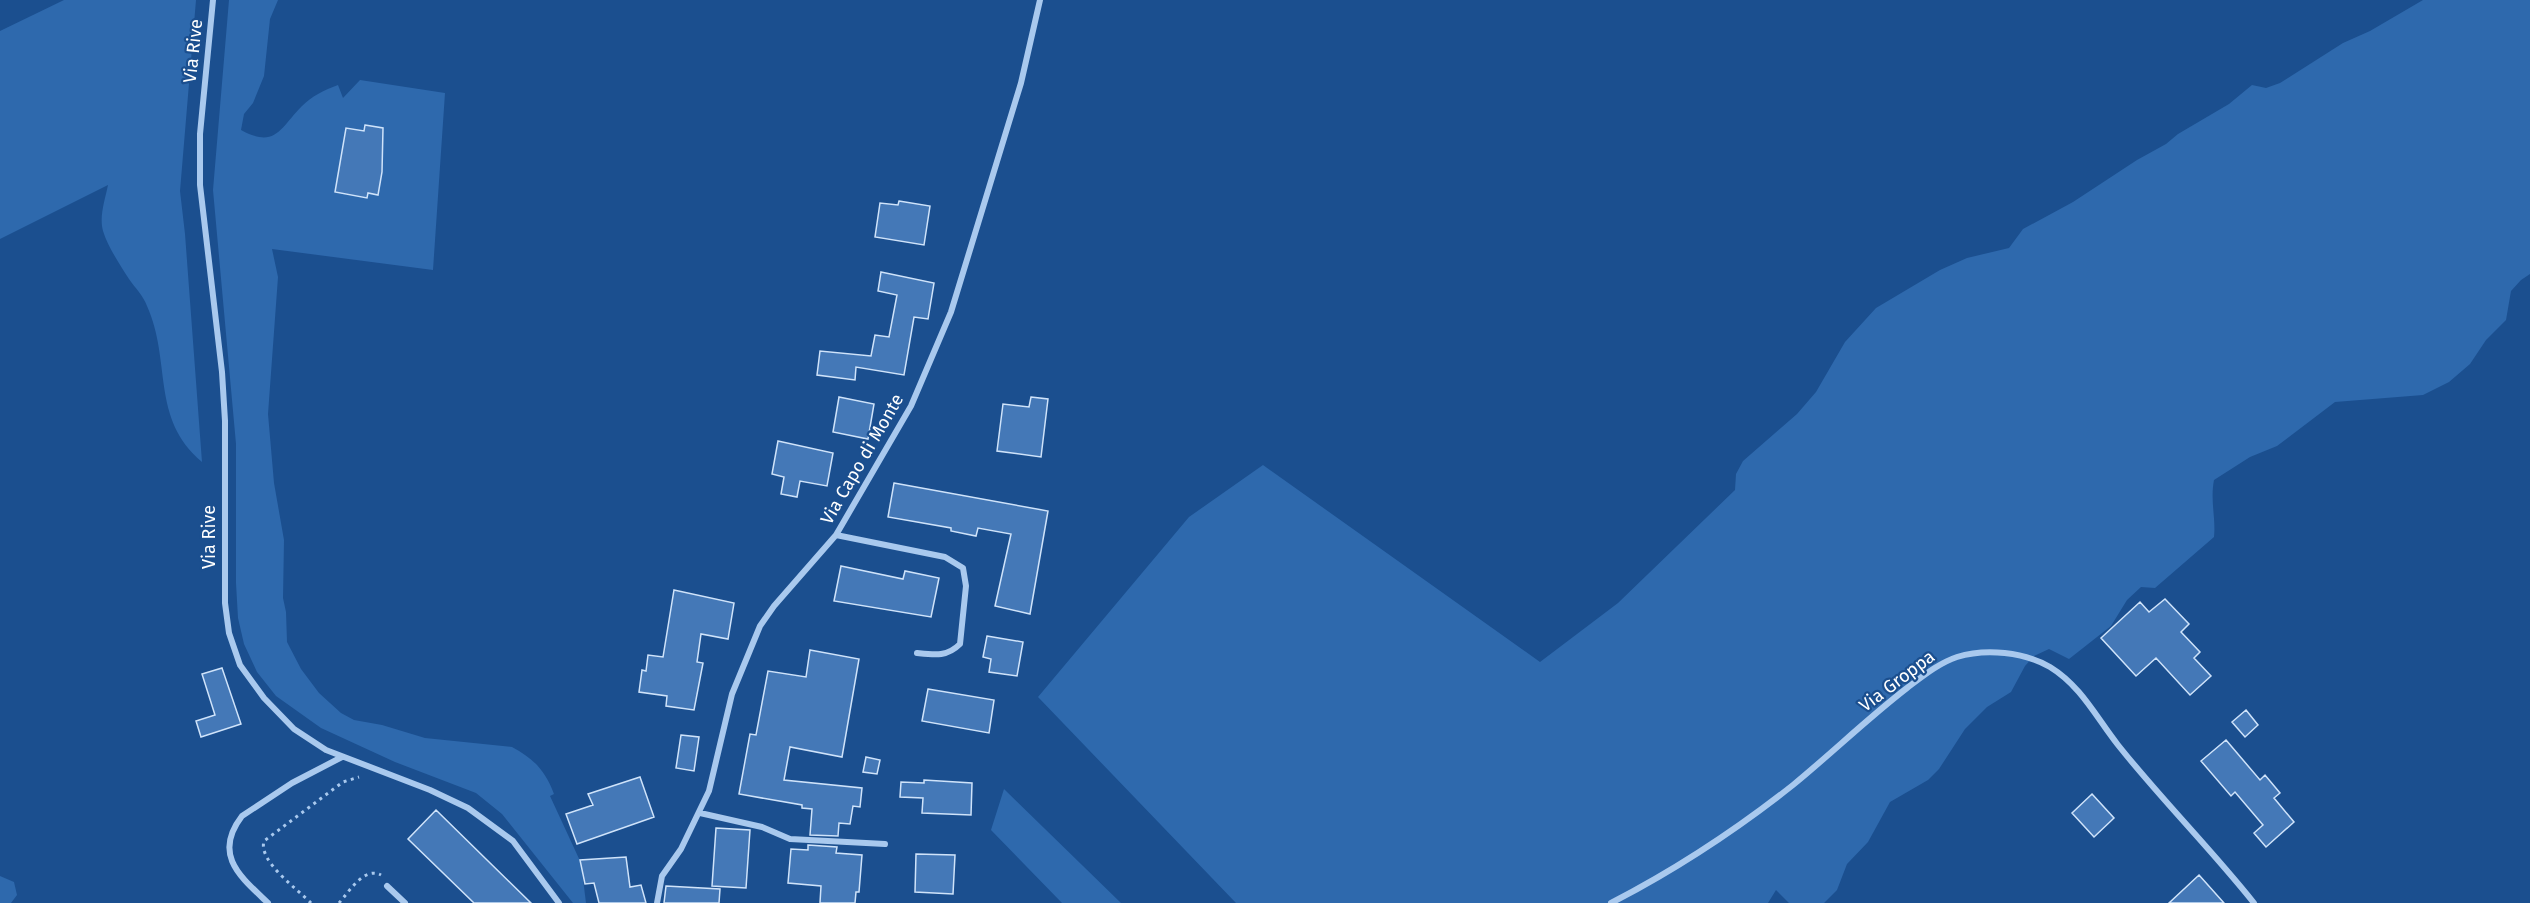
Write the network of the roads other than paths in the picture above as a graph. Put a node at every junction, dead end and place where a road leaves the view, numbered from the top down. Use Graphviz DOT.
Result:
graph roads {
  1 [pos="213,0"];
  2 [pos="1040,0"];
  3 [pos="836,535"];
  4 [pos="917,653"];
  5 [pos="342,757"];
  6 [pos="700,813"];
  7 [pos="885,844"];
  8 [pos="387,886"];
  9 [pos="268,903"];
  10 [pos="405,903"];
  11 [pos="559,903"];
  12 [pos="657,903"];
  13 [pos="1611,903"];
  14 [pos="2254,903"];
  1 -- 5 [label="street, Via Rive"];
  2 -- 3 [label="street, Via Capo di Monte"];
  3 -- 4 [label="street"];
  3 -- 6 [label="street, Via Capo di Monte"];
  5 -- 9 [label="street"];
  5 -- 11 [label="street, Via Rive"];
  6 -- 7 [label="street"];
  6 -- 12 [label="street, Via Capo di Monte"];
  8 -- 10 [label="street"];
  13 -- 14 [label="street, Via Groppa"];
}
